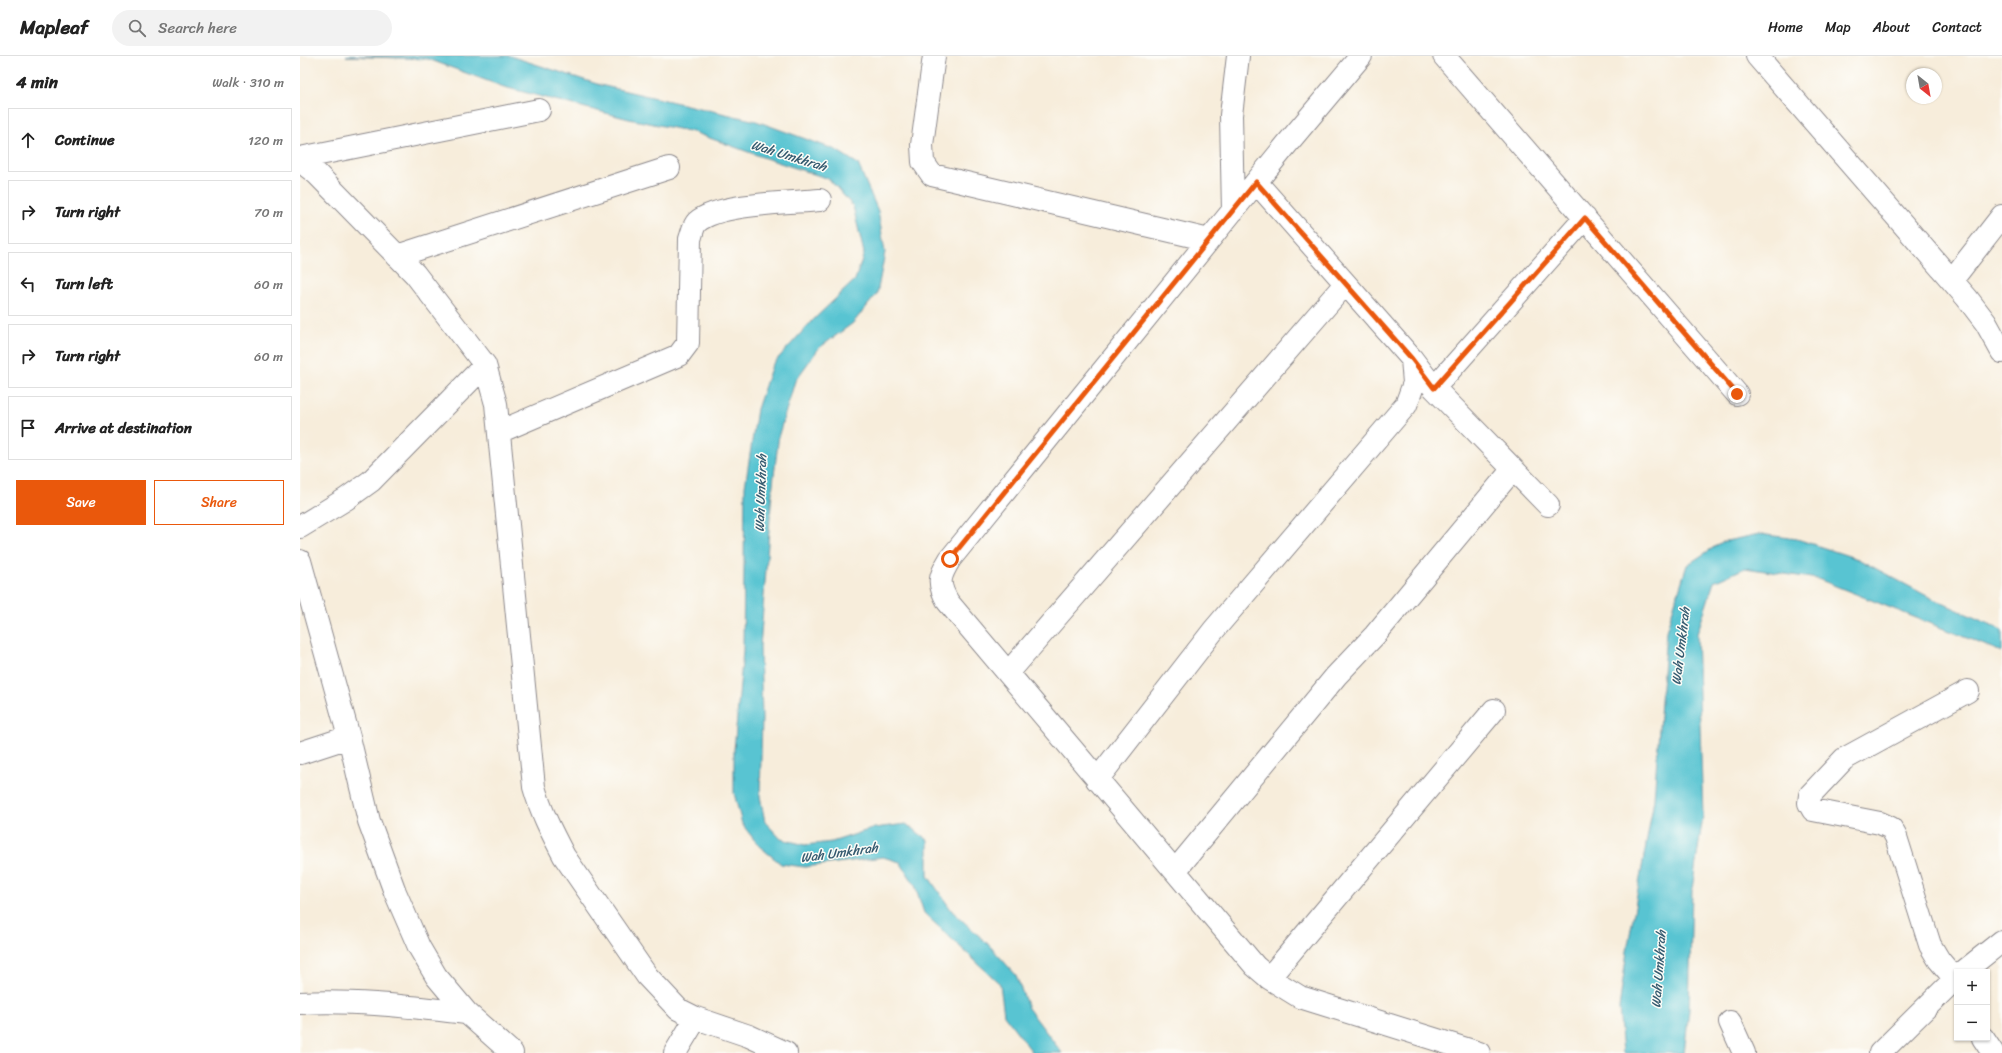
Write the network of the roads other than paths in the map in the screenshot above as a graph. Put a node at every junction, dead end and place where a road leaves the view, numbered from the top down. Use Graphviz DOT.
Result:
graph roads {
  1 [pos="934,56"];
  2 [pos="1238,56"];
  3 [pos="1361,56"];
  4 [pos="1444,56"];
  5 [pos="1757,56"];
  6 [pos="539,110"];
  7 [pos="300,160"];
  8 [pos="669,168"];
  9 [pos="1256,182"];
  10 [pos="820,200"];
  11 [pos="1233,211"];
  12 [pos="2002,216"];
  13 [pos="1585,218"];
  14 [pos="1209,240"];
  15 [pos="397,256"];
  16 [pos="1952,280"];
  17 [pos="1345,284"];
  18 [pos="2002,352"];
  19 [pos="1412,359"];
  20 [pos="485,365"];
  21 [pos="1434,388"];
  22 [pos="1737,394"];
  23 [pos="499,432"];
  24 [pos="1513,469"];
  25 [pos="1548,505"];
  26 [pos="300,527"];
  27 [pos="300,561"];
  28 [pos="1008,673"];
  29 [pos="1968,691"];
  30 [pos="1494,710"];
  31 [pos="349,737"];
  32 [pos="300,753"];
  33 [pos="1097,780"];
  34 [pos="1175,871"];
  35 [pos="2002,941"];
  36 [pos="1971,969"];
  37 [pos="1269,978"];
  38 [pos="1954,980"];
  39 [pos="1954,985"];
  40 [pos="300,1003"];
  41 [pos="467,1013"];
  42 [pos="696,1018"];
  43 [pos="1730,1022"];
  44 [pos="1985,1041"];
  45 [pos="745,1045"];
  46 [pos="512,1053"];
  47 [pos="675,1053"];
  48 [pos="786,1053"];
  49 [pos="1479,1053"];
  50 [pos="1744,1053"];
  51 [pos="1880,1053"];
  52 [pos="1993,1053"];
  1 -- 14 [label="street"];
  2 -- 11 [label="street"];
  3 -- 9 [label="street"];
  4 -- 13 [label="street"];
  5 -- 16 [label="street"];
  6 -- 7 [label="street"];
  7 -- 15 [label="street"];
  8 -- 15 [label="street"];
  9 -- 11 [label="street"];
  9 -- 17 [label="street"];
  10 -- 23 [label="street"];
  11 -- 14 [label="street"];
  12 -- 16 [label="street"];
  13 -- 21 [label="street"];
  13 -- 22 [label="street"];
  14 -- 28 [label="street"];
  15 -- 20 [label="street"];
  16 -- 18 [label="street"];
  17 -- 19 [label="street"];
  17 -- 28 [label="street"];
  19 -- 21 [label="street"];
  19 -- 33 [label="street"];
  20 -- 23 [label="street"];
  20 -- 26 [label="street"];
  21 -- 24 [label="street"];
  23 -- 42 [label="street"];
  24 -- 25 [label="street"];
  24 -- 34 [label="street"];
  27 -- 31 [label="street"];
  28 -- 33 [label="street"];
  29 -- 38 [label="street"];
  30 -- 37 [label="street"];
  31 -- 32 [label="street"];
  31 -- 41 [label="street"];
  33 -- 34 [label="street"];
  34 -- 37 [label="street"];
  35 -- 36 [label="street"];
  37 -- 49 [label="street"];
  39 -- 51 [label="street"];
  40 -- 41 [label="street"];
  41 -- 46 [label="street"];
  42 -- 45 [label="street"];
  42 -- 47 [label="street"];
  43 -- 50 [label="street"];
  44 -- 52 [label="street"];
  45 -- 48 [label="street"];
}
